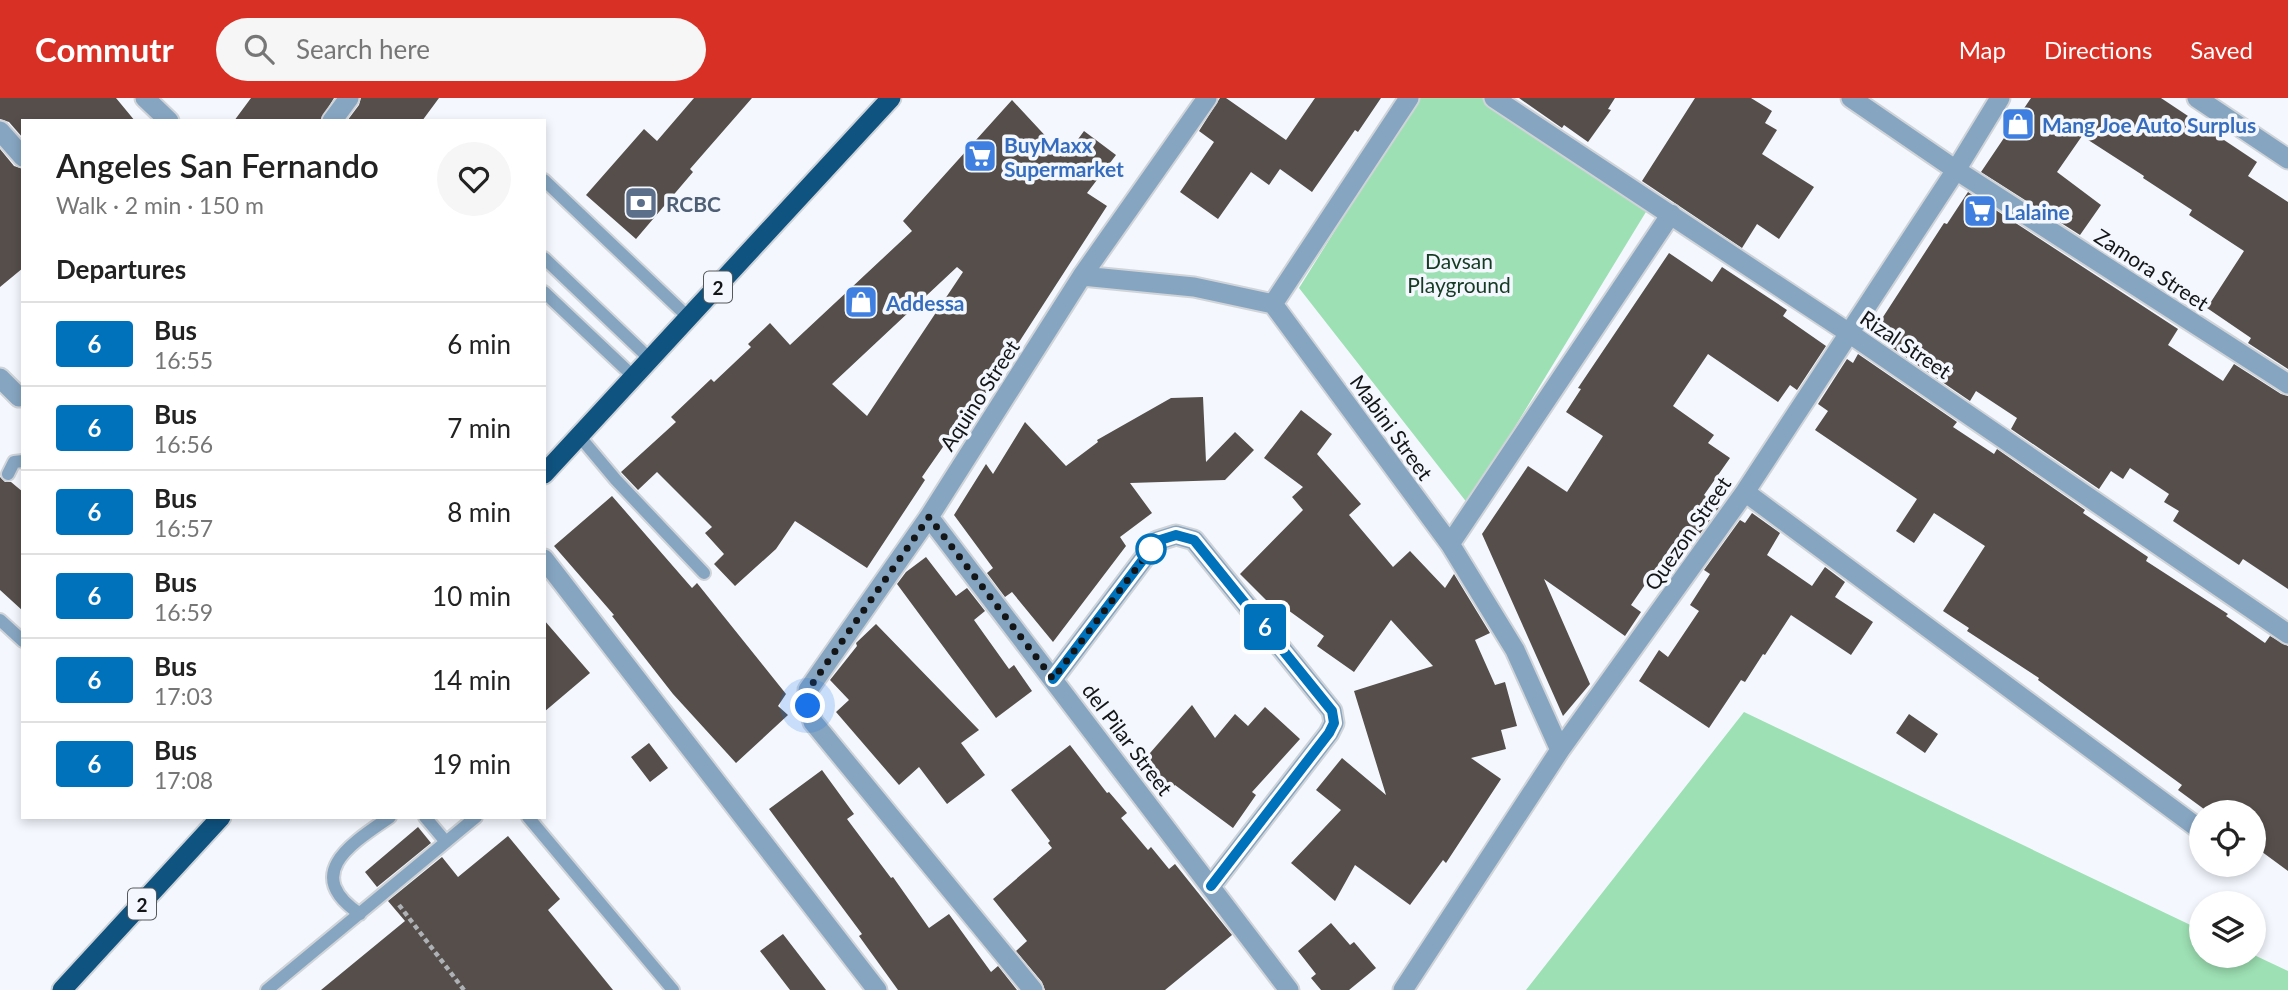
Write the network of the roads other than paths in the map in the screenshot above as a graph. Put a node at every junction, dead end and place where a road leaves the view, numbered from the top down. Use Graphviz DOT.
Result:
graph roads {
  1 [pos="349,98"];
  2 [pos="891,98"];
  3 [pos="1207,98"];
  4 [pos="1409,98"];
  5 [pos="1494,98"];
  6 [pos="1851,98"];
  7 [pos="2000,98"];
  8 [pos="2197,98"];
  9 [pos="333,119"];
  10 [pos="0,131"];
  11 [pos="21,155"];
  12 [pos="2288,159"];
  13 [pos="1956,170"];
  14 [pos="546,182"];
  15 [pos="1671,214"];
  16 [pos="546,260"];
  17 [pos="1082,276"];
  18 [pos="546,294"];
  19 [pos="1273,304"];
  20 [pos="689,318"];
  21 [pos="1849,333"];
  22 [pos="651,360"];
  23 [pos="0,378"];
  24 [pos="635,378"];
  25 [pos="2288,384"];
  26 [pos="19,397"];
  27 [pos="580,437"];
  28 [pos="21,461"];
  29 [pos="548,463"];
  30 [pos="8,474"];
  31 [pos="1745,492"];
  32 [pos="929,517"];
  33 [pos="1450,544"];
  34 [pos="546,562"];
  35 [pos="704,573"];
  36 [pos="0,620"];
  37 [pos="2288,634"];
  38 [pos="21,639"];
  39 [pos="1053,679"];
  40 [pos="1560,750"];
  41 [pos="387,819"];
  42 [pos="427,819"];
  43 [pos="474,819"];
  44 [pos="530,819"];
  45 [pos="214,820"];
  46 [pos="2189,821"];
  47 [pos="446,842"];
  48 [pos="1211,886"];
  49 [pos="360,914"];
  50 [pos="71,987"];
  51 [pos="267,990"];
  52 [pos="673,990"];
  53 [pos="877,990"];
  54 [pos="1033,990"];
  55 [pos="1289,990"];
  56 [pos="1402,990"];
  1 -- 9 [label="street"];
  2 -- 20 [label="highway, 2"];
  3 -- 17 [label="street, Aquino Street"];
  4 -- 19 [label="street"];
  5 -- 15 [label="street, Rizal Street"];
  6 -- 13 [label="street, Zamora Street"];
  7 -- 13 [label="street, Quezon Street"];
  8 -- 12 [label="street"];
  10 -- 11 [label="street"];
  13 -- 21 [label="street, Quezon Street"];
  13 -- 25 [label="street, Zamora Street"];
  14 -- 20 [label="lane"];
  15 -- 21 [label="street, Rizal Street"];
  15 -- 33 [label="street"];
  16 -- 22 [label="lane"];
  17 -- 19 [label="street"];
  17 -- 32 [label="street, Aquino Street"];
  18 -- 24 [label="lane"];
  19 -- 33 [label="street, Mabini Street"];
  20 -- 22 [label="highway, 2"];
  21 -- 31 [label="street, Quezon Street"];
  21 -- 37 [label="street, Rizal Street"];
  22 -- 24 [label="highway, 2"];
  23 -- 26 [label="street"];
  24 -- 27 [label="highway, 2"];
  27 -- 29 [label="highway, 2"];
  27 -- 35 [label="lane"];
  28 -- 30 [label="lane"];
  31 -- 40 [label="street, Quezon Street"];
  31 -- 46 [label="street"];
  32 -- 39 [label="street, del Pilar Street"];
  32 -- 54 [label="street, Aquino Street"];
  33 -- 40 [label="street, Mabini Street"];
  34 -- 53 [label="street"];
  36 -- 38 [label="lane"];
  39 -- 48 [label="street, del Pilar Street"];
  39 -- 48 [label="street"];
  40 -- 56 [label="street, Quezon Street"];
  41 -- 49 [label="lane"];
  42 -- 47 [label="lane"];
  43 -- 47 [label="lane"];
  44 -- 52 [label="lane"];
  45 -- 50 [label="highway, 2"];
  47 -- 49 [label="lane"];
  48 -- 55 [label="street, del Pilar Street"];
  49 -- 51 [label="lane"];
}
